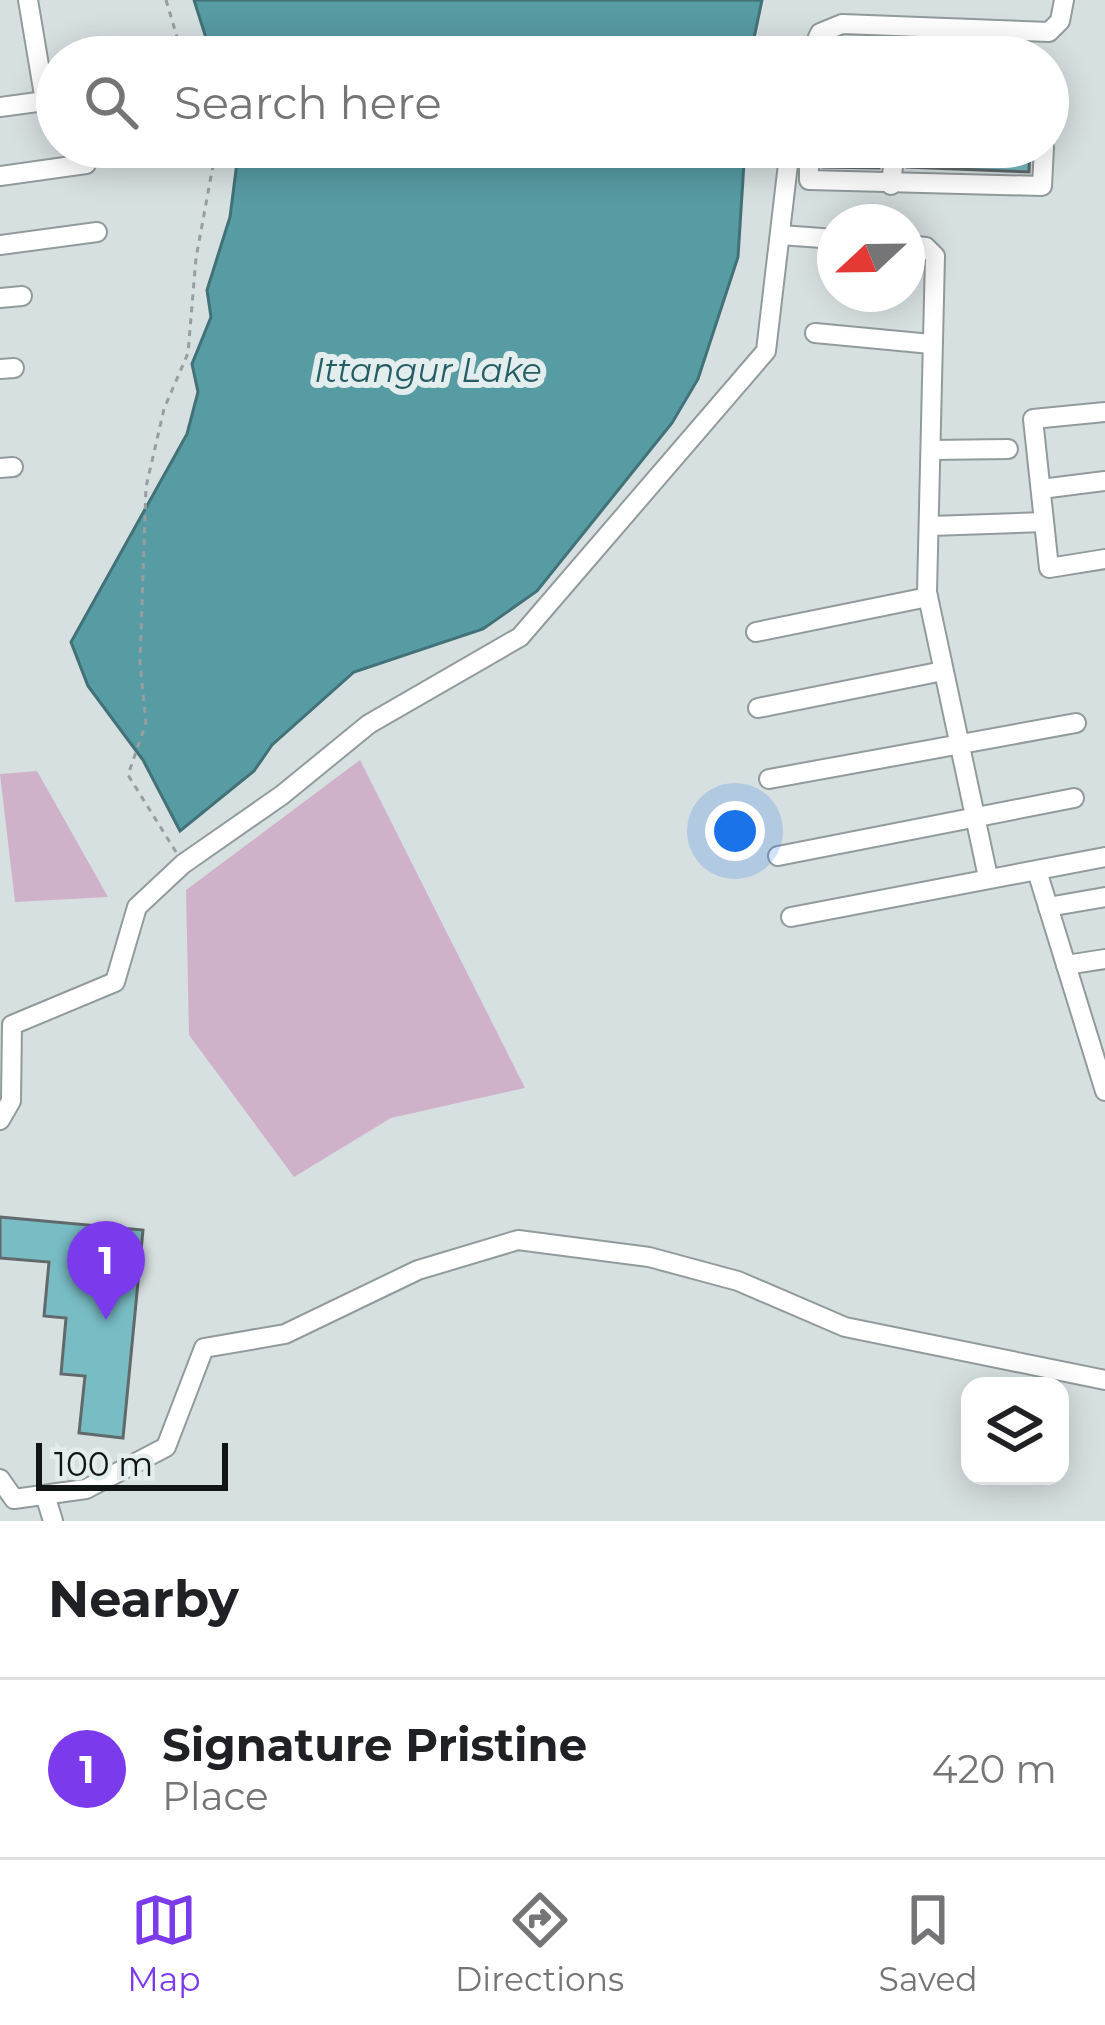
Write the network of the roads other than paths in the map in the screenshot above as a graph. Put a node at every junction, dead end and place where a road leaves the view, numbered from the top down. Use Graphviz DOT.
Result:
graph roads {
  1 [pos="28,0"];
  2 [pos="1064,0"];
  3 [pos="915,28"];
  4 [pos="1049,32"];
  5 [pos="36,36"];
  6 [pos="819,36"];
  7 [pos="911,36"];
  8 [pos="1049,36"];
  9 [pos="36,103"];
  10 [pos="0,107"];
  11 [pos="57,168"];
  12 [pos="788,168"];
  13 [pos="809,168"];
  14 [pos="893,168"];
  15 [pos="1043,168"];
  16 [pos="0,176"];
  17 [pos="891,185"];
  18 [pos="97,232"];
  19 [pos="782,235"];
  20 [pos="817,238"];
  21 [pos="0,245"];
  22 [pos="925,247"];
  23 [pos="22,296"];
  24 [pos="0,298"];
  25 [pos="815,333"];
  26 [pos="931,344"];
  27 [pos="1105,412"];
  28 [pos="1008,449"];
  29 [pos="931,450"];
  30 [pos="1105,482"];
  31 [pos="1041,489"];
  32 [pos="1044,523"];
  33 [pos="932,526"];
  34 [pos="1105,559"];
  35 [pos="928,597"];
  36 [pos="756,632"];
  37 [pos="944,671"];
  38 [pos="758,708"];
  39 [pos="1076,724"];
  40 [pos="962,743"];
  41 [pos="769,779"];
  42 [pos="1074,798"];
  43 [pos="977,817"];
  44 [pos="778,856"];
  45 [pos="1105,857"];
  46 [pos="1036,871"];
  47 [pos="988,877"];
  48 [pos="1105,897"];
  49 [pos="1048,907"];
  50 [pos="791,916"];
  51 [pos="1105,959"];
  52 [pos="1066,965"];
  53 [pos="1095,1025"];
  54 [pos="1105,1090"];
  55 [pos="0,1120"];
  56 [pos="1105,1380"];
  57 [pos="0,1479"];
  58 [pos="45,1495"];
  59 [pos="52,1521"];
  1 -- 5 [label="street"];
  2 -- 4 [label="street"];
  3 -- 4 [label="street"];
  3 -- 6 [label="street"];
  3 -- 7 [label="street"];
  4 -- 8 [label="street"];
  9 -- 10 [label="street"];
  11 -- 16 [label="street"];
  12 -- 19 [label="street"];
  13 -- 17 [label="street"];
  14 -- 17 [label="street"];
  15 -- 17 [label="street"];
  18 -- 21 [label="street"];
  19 -- 20 [label="street"];
  19 -- 55 [label="street"];
  22 -- 26 [label="street"];
  23 -- 24 [label="street"];
  25 -- 26 [label="street"];
  26 -- 29 [label="street"];
  27 -- 31 [label="street"];
  28 -- 29 [label="street"];
  29 -- 33 [label="street"];
  30 -- 31 [label="street"];
  31 -- 32 [label="street"];
  32 -- 33 [label="street"];
  32 -- 34 [label="street"];
  33 -- 35 [label="street"];
  35 -- 36 [label="street"];
  35 -- 37 [label="street"];
  37 -- 38 [label="street"];
  37 -- 40 [label="street"];
  39 -- 40 [label="street"];
  40 -- 41 [label="street"];
  40 -- 43 [label="street"];
  42 -- 43 [label="street"];
  43 -- 44 [label="street"];
  43 -- 47 [label="street"];
  45 -- 46 [label="street"];
  46 -- 47 [label="street"];
  46 -- 49 [label="street"];
  47 -- 50 [label="street"];
  48 -- 49 [label="street"];
  49 -- 52 [label="street"];
  51 -- 52 [label="street"];
  52 -- 53 [label="street"];
  53 -- 54 [label="street"];
  56 -- 58 [label="street"];
  57 -- 58 [label="street"];
  58 -- 59 [label="street"];
}
